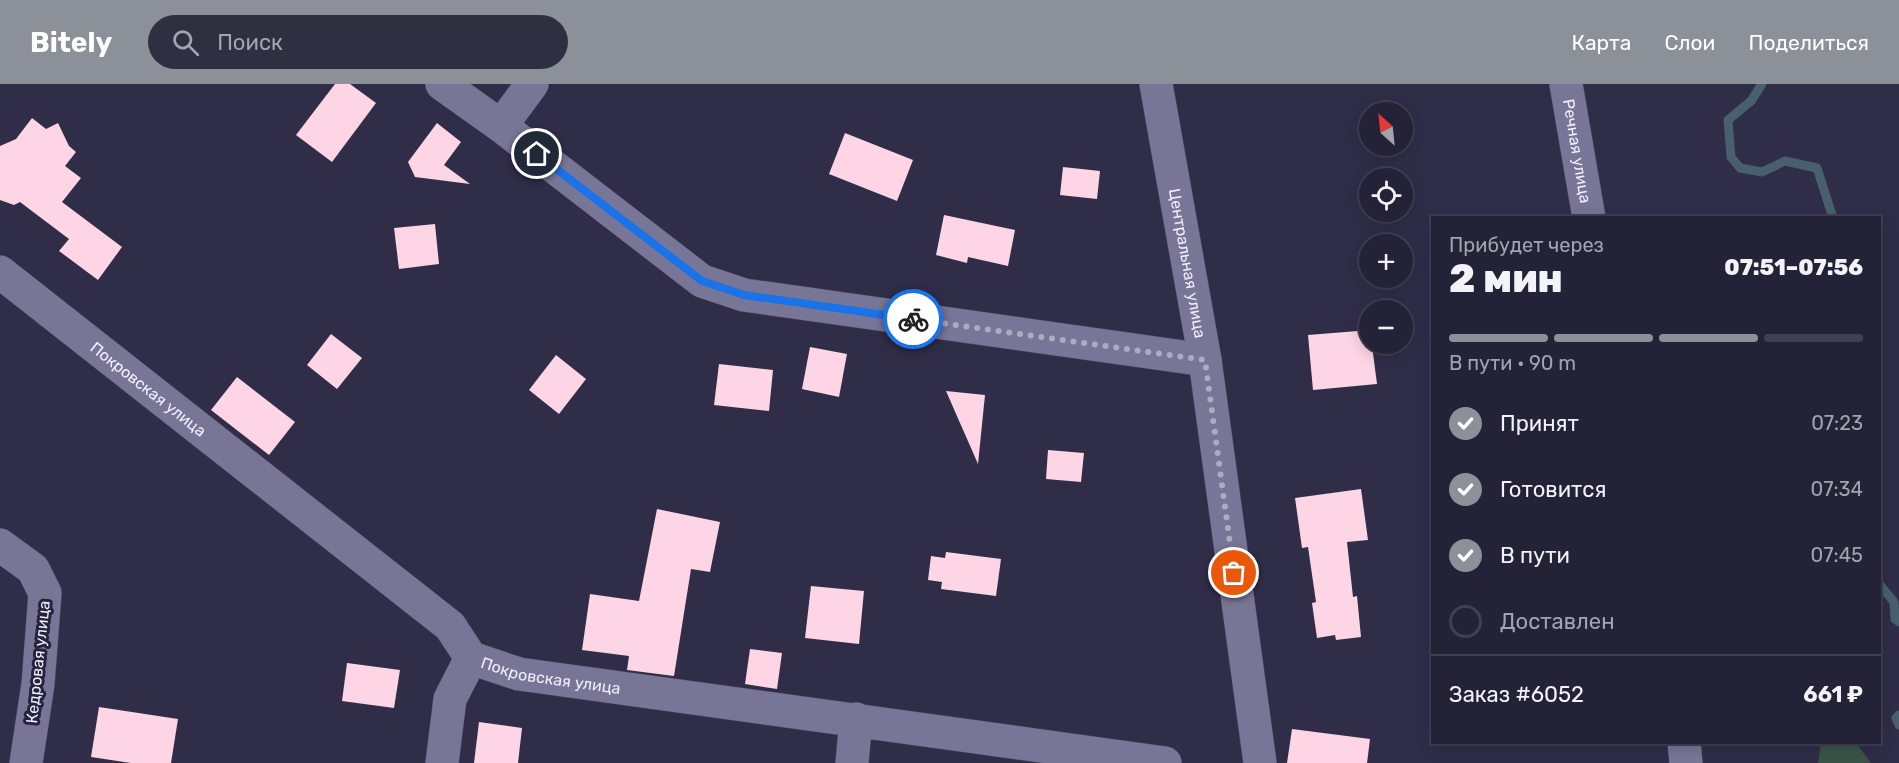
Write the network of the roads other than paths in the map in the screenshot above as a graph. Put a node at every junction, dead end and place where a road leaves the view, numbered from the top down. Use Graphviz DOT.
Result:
graph roads {
  1 [pos="442,84"];
  2 [pos="532,84"];
  3 [pos="1156,84"];
  4 [pos="1566,84"];
  5 [pos="501,126"];
  6 [pos="1589,216"];
  7 [pos="0,272"];
  8 [pos="1205,360"];
  9 [pos="0,545"];
  10 [pos="471,658"];
  11 [pos="856,719"];
  12 [pos="1684,744"];
  13 [pos="26,763"];
  14 [pos="442,763"];
  15 [pos="852,763"];
  16 [pos="1166,763"];
  17 [pos="1260,763"];
  18 [pos="1686,763"];
  1 -- 5 [label="street"];
  2 -- 5 [label="street"];
  3 -- 8 [label="street, Центральная улица"];
  4 -- 6 [label="street, Речная улица"];
  5 -- 8 [label="street"];
  7 -- 10 [label="street, Покровская улица"];
  8 -- 17 [label="street, Центральная улица"];
  9 -- 13 [label="street, Кедровая улица"];
  10 -- 11 [label="street, Покровская улица"];
  10 -- 14 [label="street"];
  11 -- 15 [label="street"];
  11 -- 16 [label="street, Покровская улица"];
  12 -- 18 [label="street"];
}
